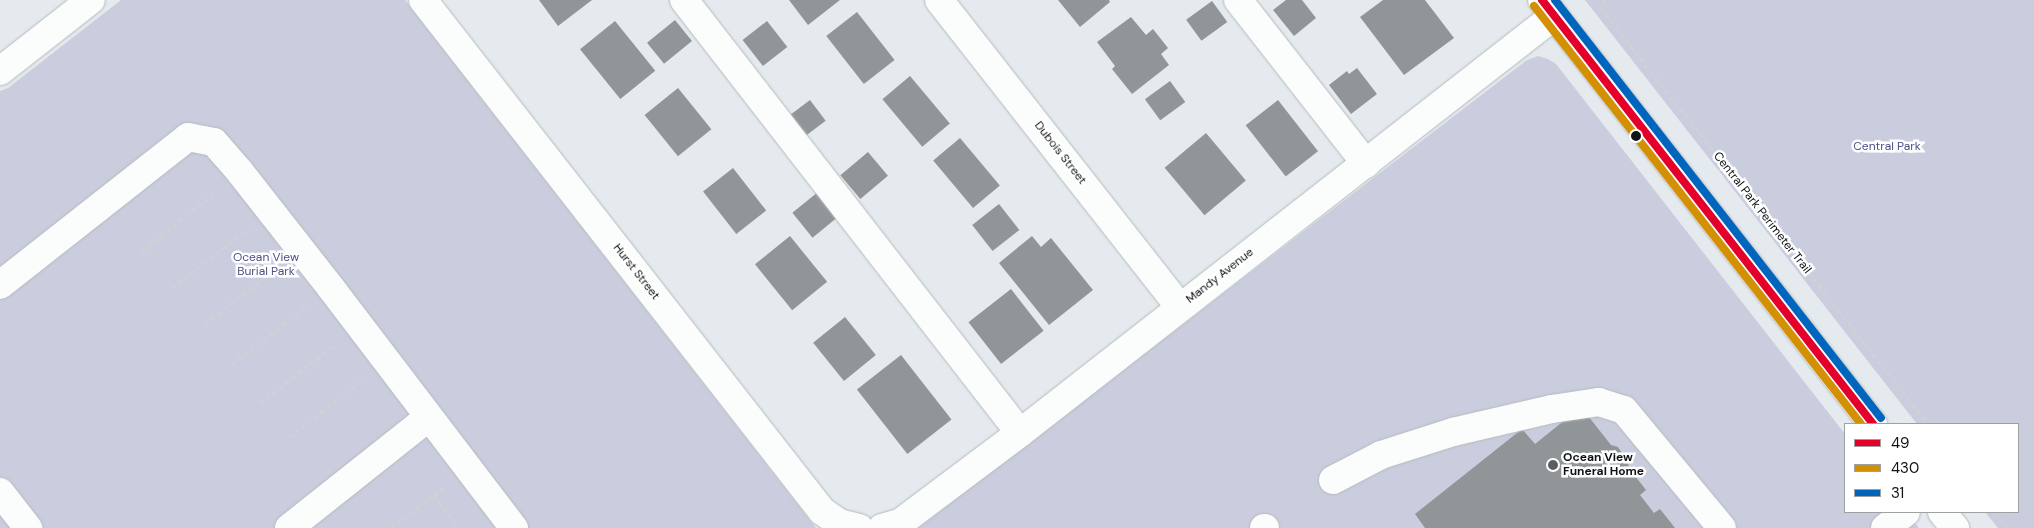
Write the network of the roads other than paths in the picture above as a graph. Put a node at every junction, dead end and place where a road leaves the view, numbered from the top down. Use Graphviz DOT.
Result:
graph roads {
  1 [pos="91,0"];
  2 [pos="423,0"];
  3 [pos="684,0"];
  4 [pos="940,0"];
  5 [pos="1238,0"];
  6 [pos="1548,8"];
  7 [pos="0,72"];
  8 [pos="1366,164"];
  9 [pos="0,285"];
  10 [pos="1180,307"];
  11 [pos="428,418"];
  12 [pos="1872,423"];
  13 [pos="1020,433"];
  14 [pos="1333,480"];
  15 [pos="0,492"];
  16 [pos="1905,513"];
  17 [pos="1943,513"];
  18 [pos="28,528"];
  19 [pos="288,528"];
  20 [pos="514,528"];
  21 [pos="859,528"];
  22 [pos="882,528"];
  23 [pos="1722,528"];
  24 [pos="1885,528"];
  25 [pos="1955,528"];
  1 -- 7 [label="street"];
  2 -- 21 [label="street, Hurst Street"];
  3 -- 13 [label="street"];
  4 -- 10 [label="street, Dubois Street"];
  5 -- 8 [label="street"];
  6 -- 8 [label="street, Mandy Avenue"];
  6 -- 12 [label="street"];
  8 -- 10 [label="street, Mandy Avenue"];
  9 -- 11 [label="street"];
  10 -- 13 [label="street, Mandy Avenue"];
  11 -- 19 [label="street"];
  11 -- 20 [label="street"];
  13 -- 22 [label="street, Mandy Avenue"];
  14 -- 23 [label="street"];
  15 -- 18 [label="street"];
  16 -- 24 [label="street"];
  17 -- 25 [label="street"];
}
